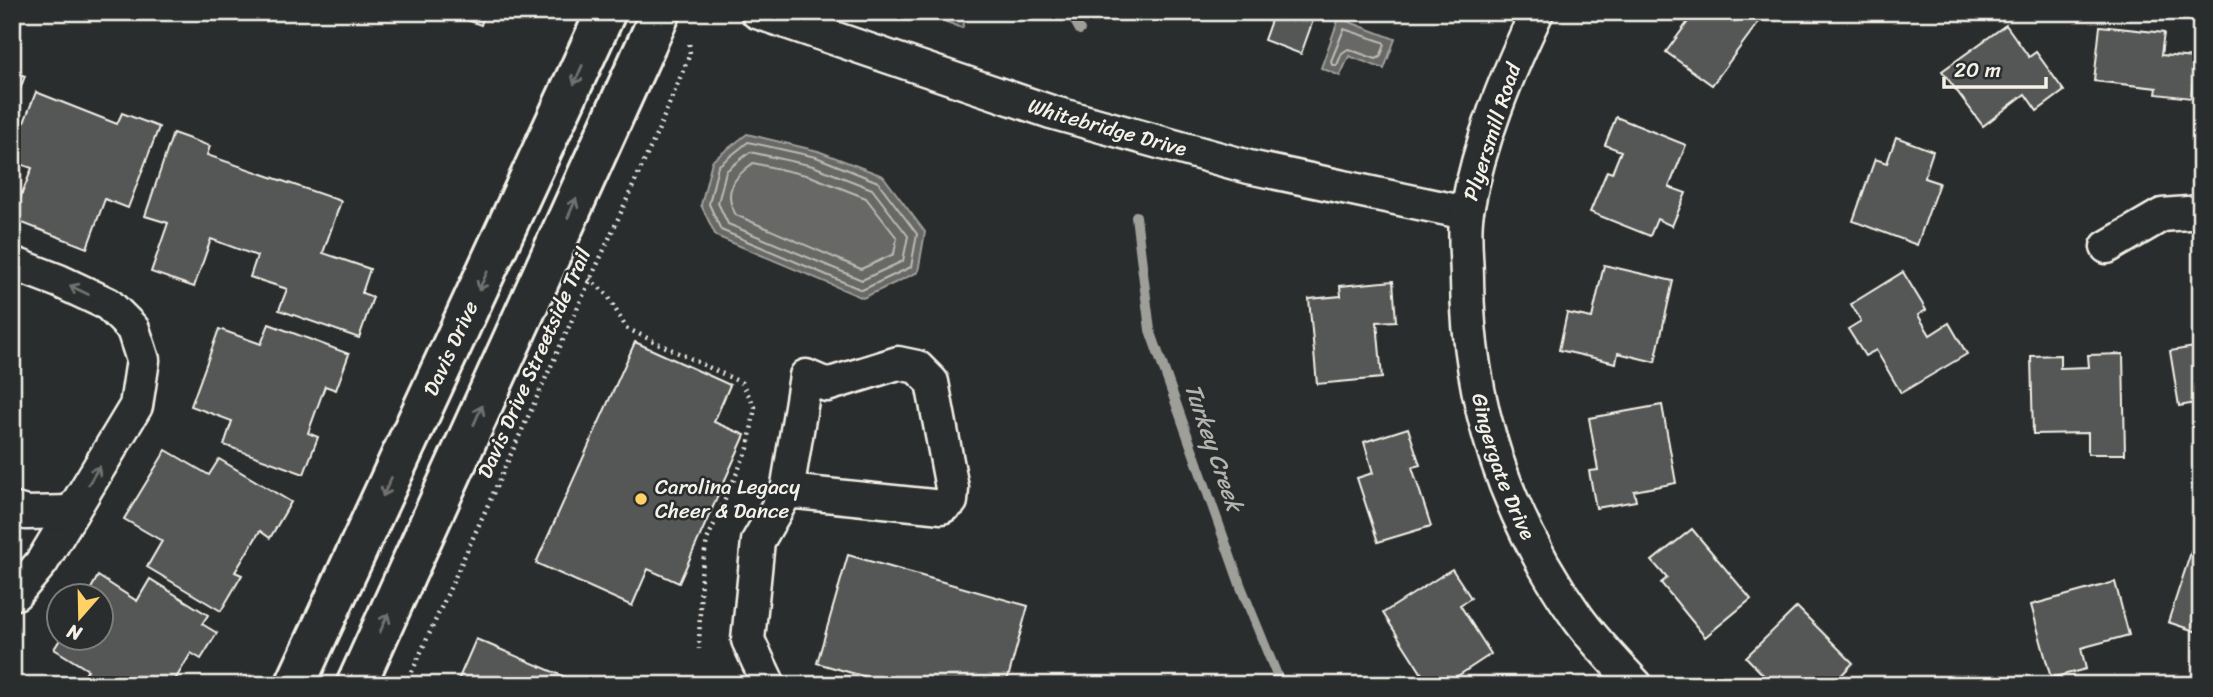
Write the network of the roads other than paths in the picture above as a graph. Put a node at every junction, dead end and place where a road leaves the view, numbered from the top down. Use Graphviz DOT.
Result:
graph roads {
  1 [pos="606,12"];
  2 [pos="661,12"];
  3 [pos="757,12"];
  4 [pos="1537,12"];
  5 [pos="2201,212"];
  6 [pos="1466,213"];
  7 [pos="2107,247"];
  8 [pos="12,263"];
  9 [pos="787,491"];
  10 [pos="12,509"];
  11 [pos="72,512"];
  12 [pos="13,590"];
  13 [pos="295,685"];
  14 [pos="356,685"];
  15 [pos="769,685"];
  16 [pos="1636,685"];
  1 -- 13 [label="main road, Davis Drive, one-way"];
  14 -- 2 [label="main road, one-way"];
  3 -- 6 [label="street, Whitebridge Drive"];
  4 -- 6 [label="street, Plyersmill Road"];
  5 -- 7 [label="street"];
  6 -- 16 [label="street, Gingergate Drive"];
  11 -- 8 [label="street, one-way"];
  9 -- 9 [label="street"];
  9 -- 15 [label="street"];
  10 -- 11 [label="street"];
  11 -- 12 [label="street"];
}
